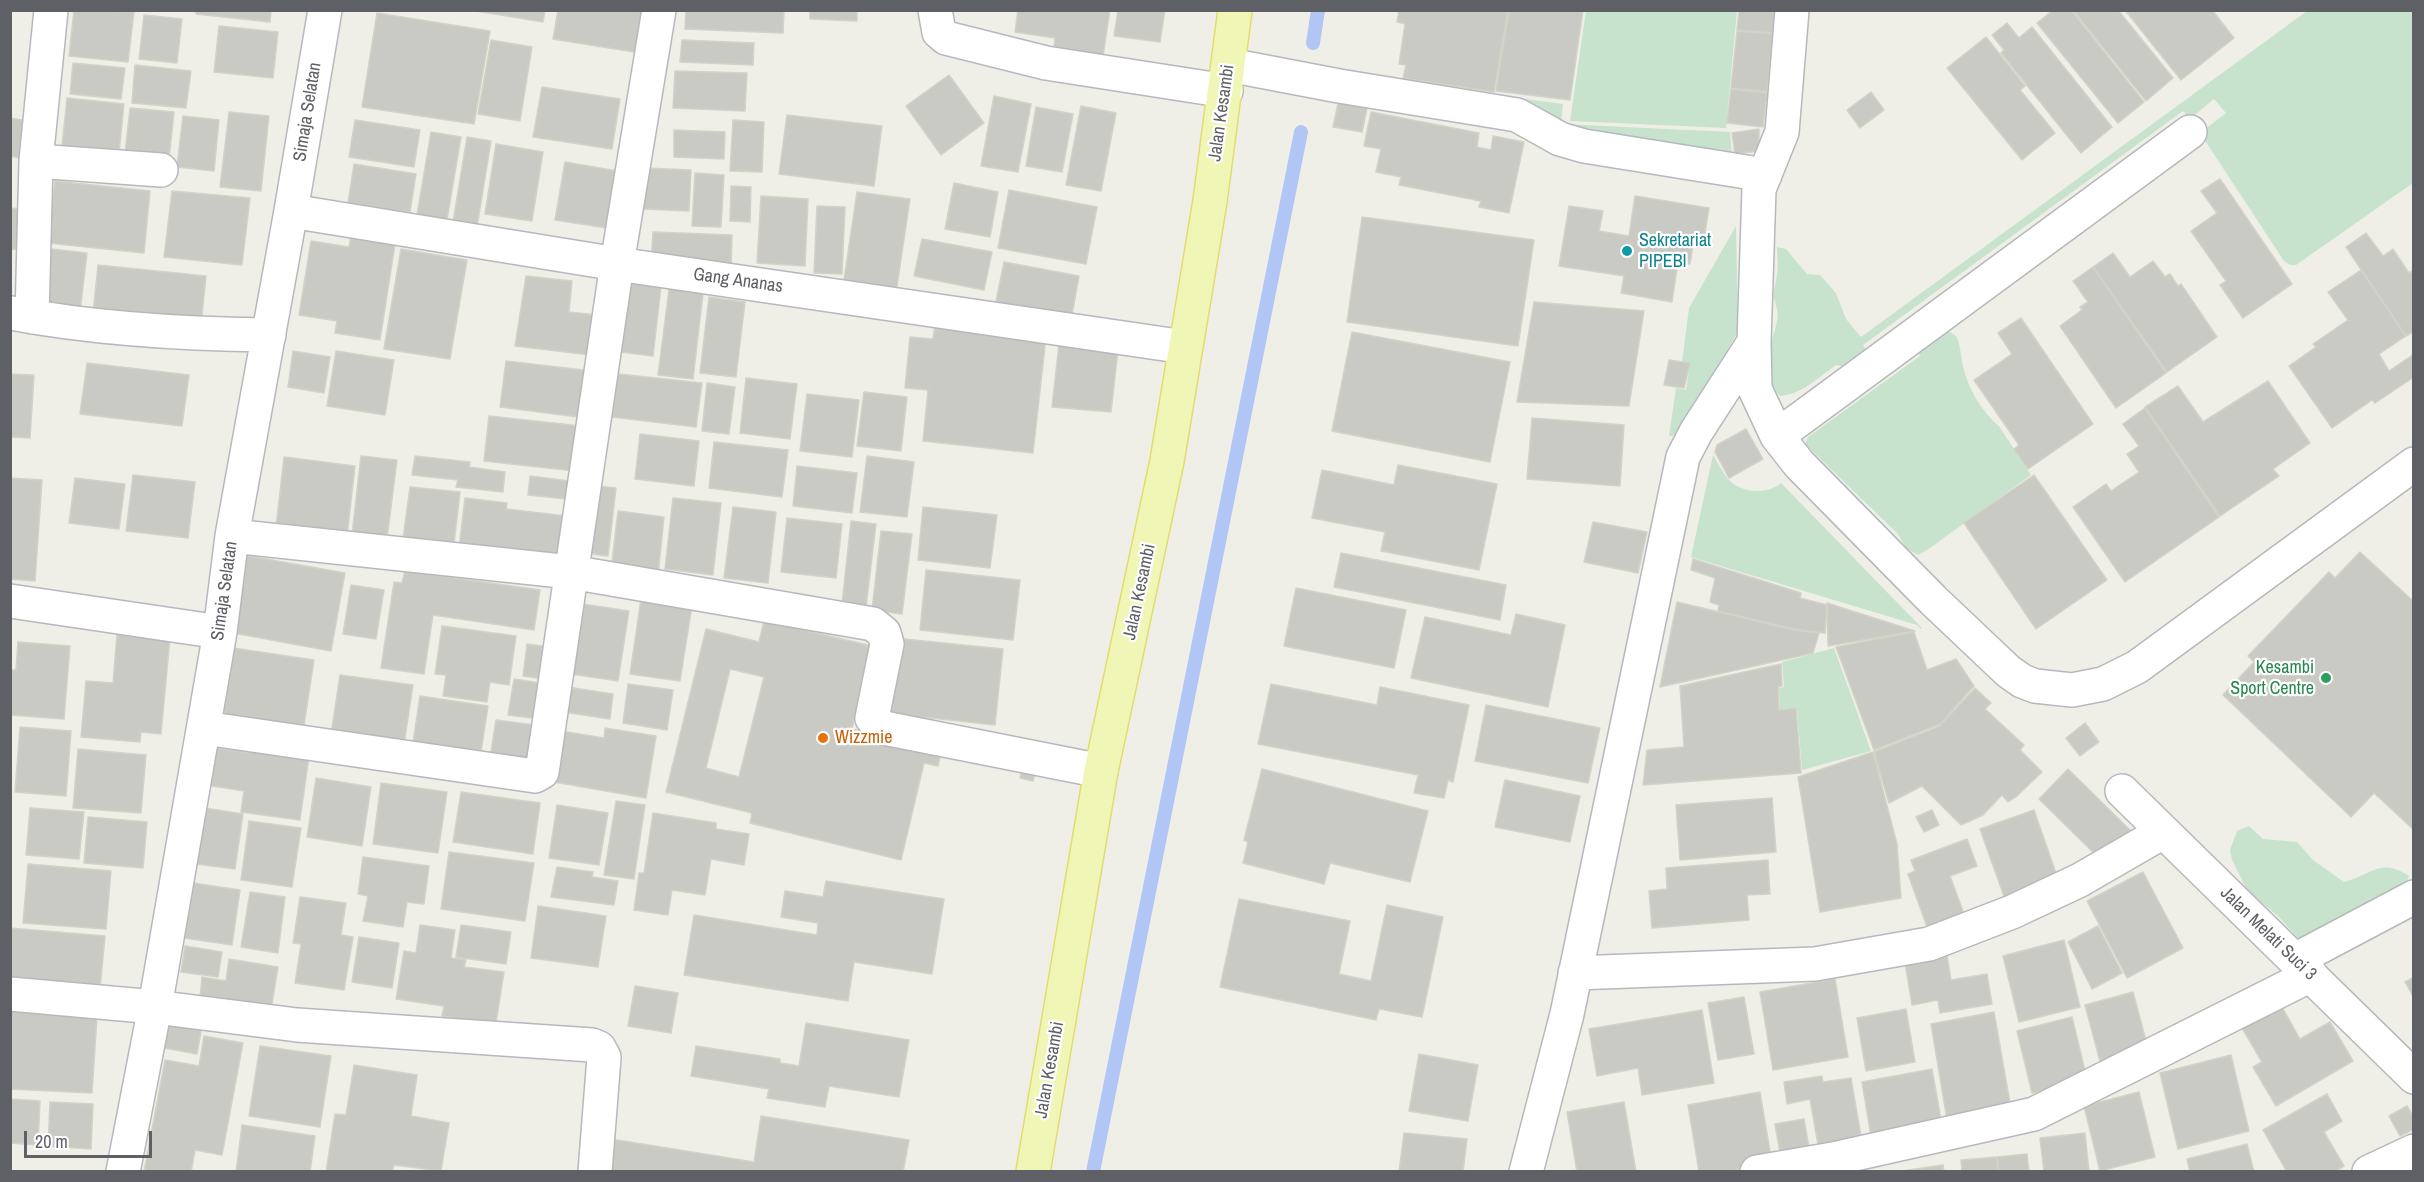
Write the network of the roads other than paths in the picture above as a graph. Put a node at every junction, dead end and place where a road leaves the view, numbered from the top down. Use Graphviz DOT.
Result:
graph roads {
  1 [pos="51,10"];
  2 [pos="325,10"];
  3 [pos="659,10"];
  4 [pos="935,10"];
  5 [pos="1235,10"];
  6 [pos="1792,10"];
  7 [pos="1228,78"];
  8 [pos="2190,132"];
  9 [pos="36,160"];
  10 [pos="161,170"];
  11 [pos="1765,175"];
  12 [pos="291,211"];
  13 [pos="617,264"];
  14 [pos="21,315"];
  15 [pos="269,335"];
  16 [pos="1754,342"];
  17 [pos="1185,347"];
  18 [pos="1777,436"];
  19 [pos="2414,464"];
  20 [pos="232,536"];
  21 [pos="571,572"];
  22 [pos="10,601"];
  23 [pos="220,632"];
  24 [pos="204,728"];
  25 [pos="1101,771"];
  26 [pos="2122,791"];
  27 [pos="2163,832"];
  28 [pos="2414,897"];
  29 [pos="2303,968"];
  30 [pos="1575,973"];
  31 [pos="10,994"];
  32 [pos="155,1007"];
  33 [pos="2414,1077"];
  34 [pos="2414,1151"];
  35 [pos="123,1172"];
  36 [pos="595,1172"];
  37 [pos="1033,1172"];
  38 [pos="1526,1172"];
  39 [pos="1757,1172"];
  40 [pos="2369,1172"];
  1 -- 9 [label="street"];
  2 -- 12 [label="street, Simaja Selatan"];
  3 -- 13 [label="street"];
  4 -- 7 [label="street"];
  5 -- 7 [label="main road, Jalan Kesambi"];
  6 -- 11 [label="street"];
  7 -- 11 [label="street"];
  7 -- 17 [label="main road, Jalan Kesambi"];
  8 -- 18 [label="street"];
  9 -- 10 [label="street"];
  9 -- 14 [label="street"];
  11 -- 16 [label="street"];
  12 -- 13 [label="street, Gang Ananas"];
  12 -- 15 [label="street, Simaja Selatan"];
  13 -- 17 [label="street, Gang Ananas"];
  13 -- 21 [label="street"];
  14 -- 15 [label="street"];
  15 -- 20 [label="street, Simaja Selatan"];
  16 -- 18 [label="street"];
  16 -- 30 [label="street"];
  17 -- 25 [label="main road, Jalan Kesambi"];
  18 -- 19 [label="street"];
  20 -- 21 [label="street"];
  20 -- 23 [label="street, Simaja Selatan"];
  21 -- 24 [label="street"];
  21 -- 25 [label="street"];
  22 -- 23 [label="street"];
  23 -- 24 [label="street, Simaja Selatan"];
  24 -- 32 [label="street, Simaja Selatan"];
  25 -- 37 [label="main road, Jalan Kesambi"];
  26 -- 27 [label="street, Jalan Melati Suci 3"];
  27 -- 29 [label="street, Jalan Melati Suci 3"];
  27 -- 30 [label="street"];
  28 -- 29 [label="street"];
  29 -- 33 [label="street, Jalan Melati Suci 3"];
  29 -- 39 [label="street"];
  30 -- 38 [label="street"];
  31 -- 32 [label="street"];
  32 -- 35 [label="street, Simaja Selatan"];
  32 -- 36 [label="street"];
  34 -- 40 [label="street"];
}
